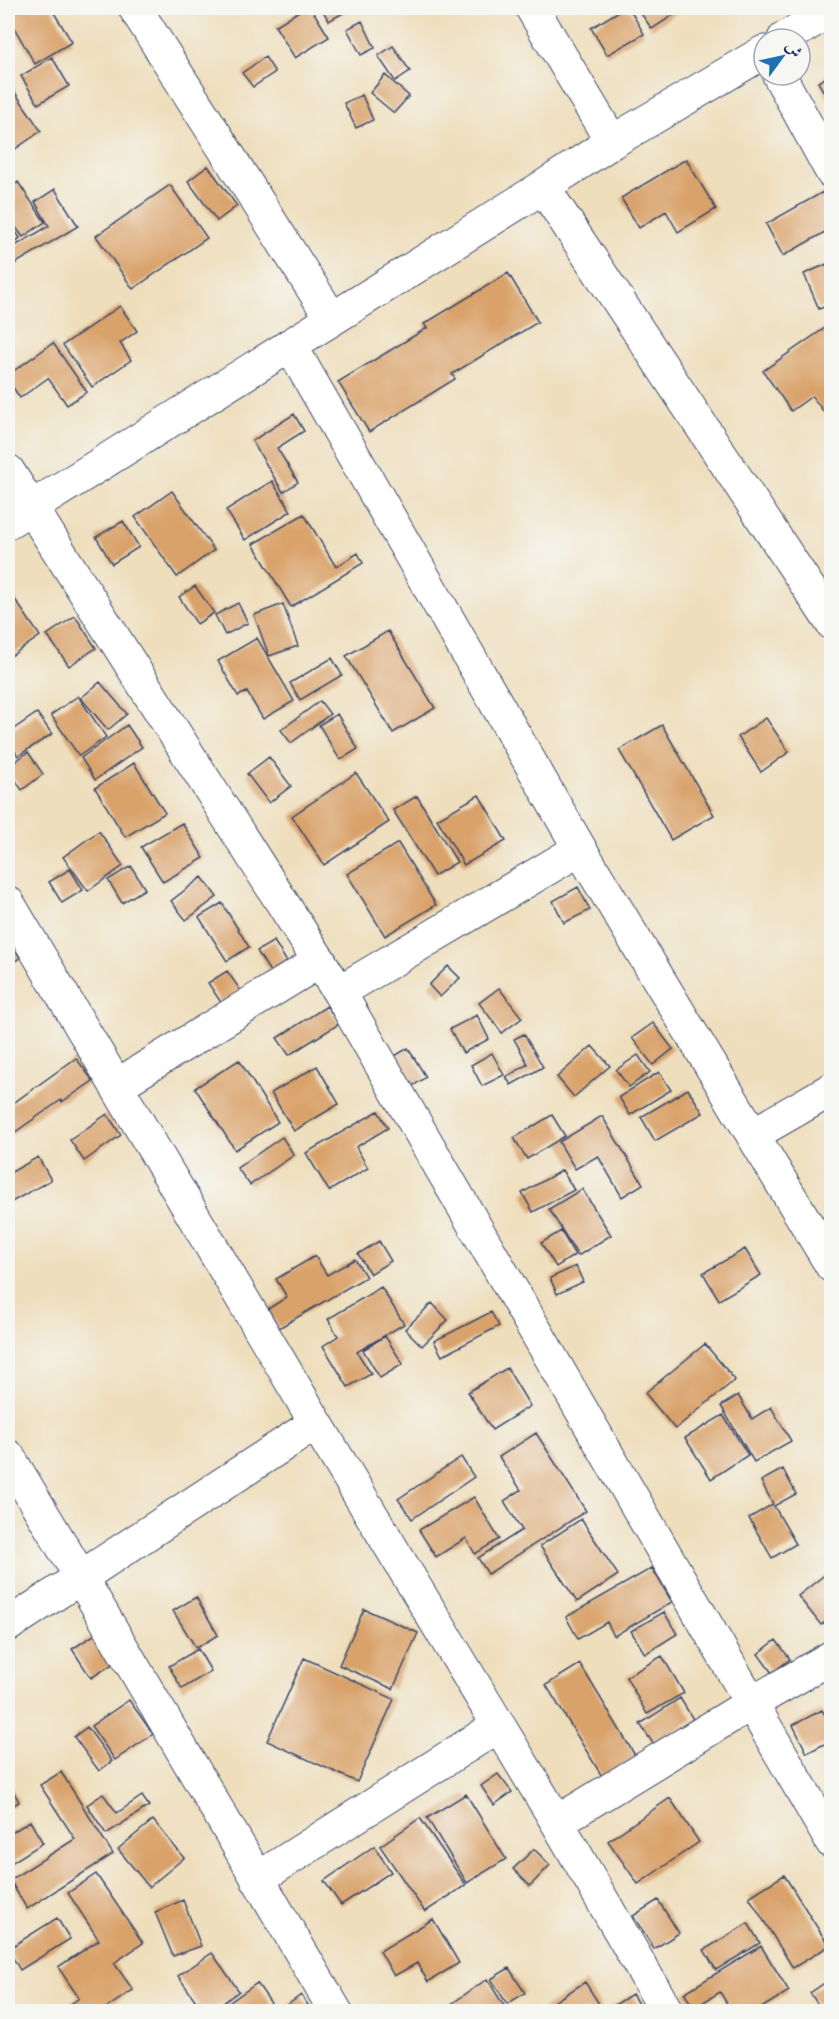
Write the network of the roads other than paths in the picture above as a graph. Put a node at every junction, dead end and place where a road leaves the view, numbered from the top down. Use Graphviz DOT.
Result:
graph roads {
  1 [pos="135,8"];
  2 [pos="532,8"];
  3 [pos="831,9"];
  4 [pos="803,27"];
  5 [pos="752,59"];
  6 [pos="785,87"];
  7 [pos="612,142"];
  8 [pos="831,172"];
  9 [pos="543,187"];
  10 [pos="332,319"];
  11 [pos="290,345"];
  12 [pos="8,471"];
  13 [pos="19,515"];
  14 [pos="831,623"];
  15 [pos="580,849"];
  16 [pos="8,903"];
  17 [pos="320,961"];
  18 [pos="339,992"];
  19 [pos="116,1086"];
  20 [pos="831,1089"];
  21 [pos="754,1134"];
  22 [pos="831,1266"];
  23 [pos="316,1423"];
  24 [pos="8,1456"];
  25 [pos="80,1576"];
  26 [pos="8,1625"];
  27 [pos="831,1657"];
  28 [pos="752,1703"];
  29 [pos="498,1726"];
  30 [pos="557,1822"];
  31 [pos="831,1842"];
  32 [pos="257,1879"];
  33 [pos="336,2012"];
  34 [pos="667,2012"];
  1 -- 10 [label="street"];
  2 -- 7 [label="street"];
  3 -- 4 [label="street"];
  5 -- 7 [label="street"];
  6 -- 8 [label="street"];
  7 -- 9 [label="street"];
  9 -- 10 [label="street"];
  9 -- 14 [label="street"];
  10 -- 11 [label="street"];
  11 -- 13 [label="street"];
  11 -- 15 [label="street"];
  12 -- 13 [label="street"];
  13 -- 17 [label="street"];
  15 -- 18 [label="street"];
  15 -- 21 [label="street"];
  16 -- 19 [label="street"];
  17 -- 18 [label="street"];
  17 -- 19 [label="street"];
  18 -- 28 [label="street"];
  19 -- 23 [label="street"];
  20 -- 21 [label="street"];
  21 -- 22 [label="street"];
  23 -- 25 [label="street"];
  23 -- 29 [label="street"];
  24 -- 25 [label="street"];
  25 -- 26 [label="street"];
  25 -- 32 [label="street"];
  27 -- 28 [label="street"];
  28 -- 30 [label="street"];
  28 -- 31 [label="street"];
  29 -- 30 [label="street"];
  29 -- 32 [label="street"];
  30 -- 34 [label="street"];
  32 -- 33 [label="street"];
}
